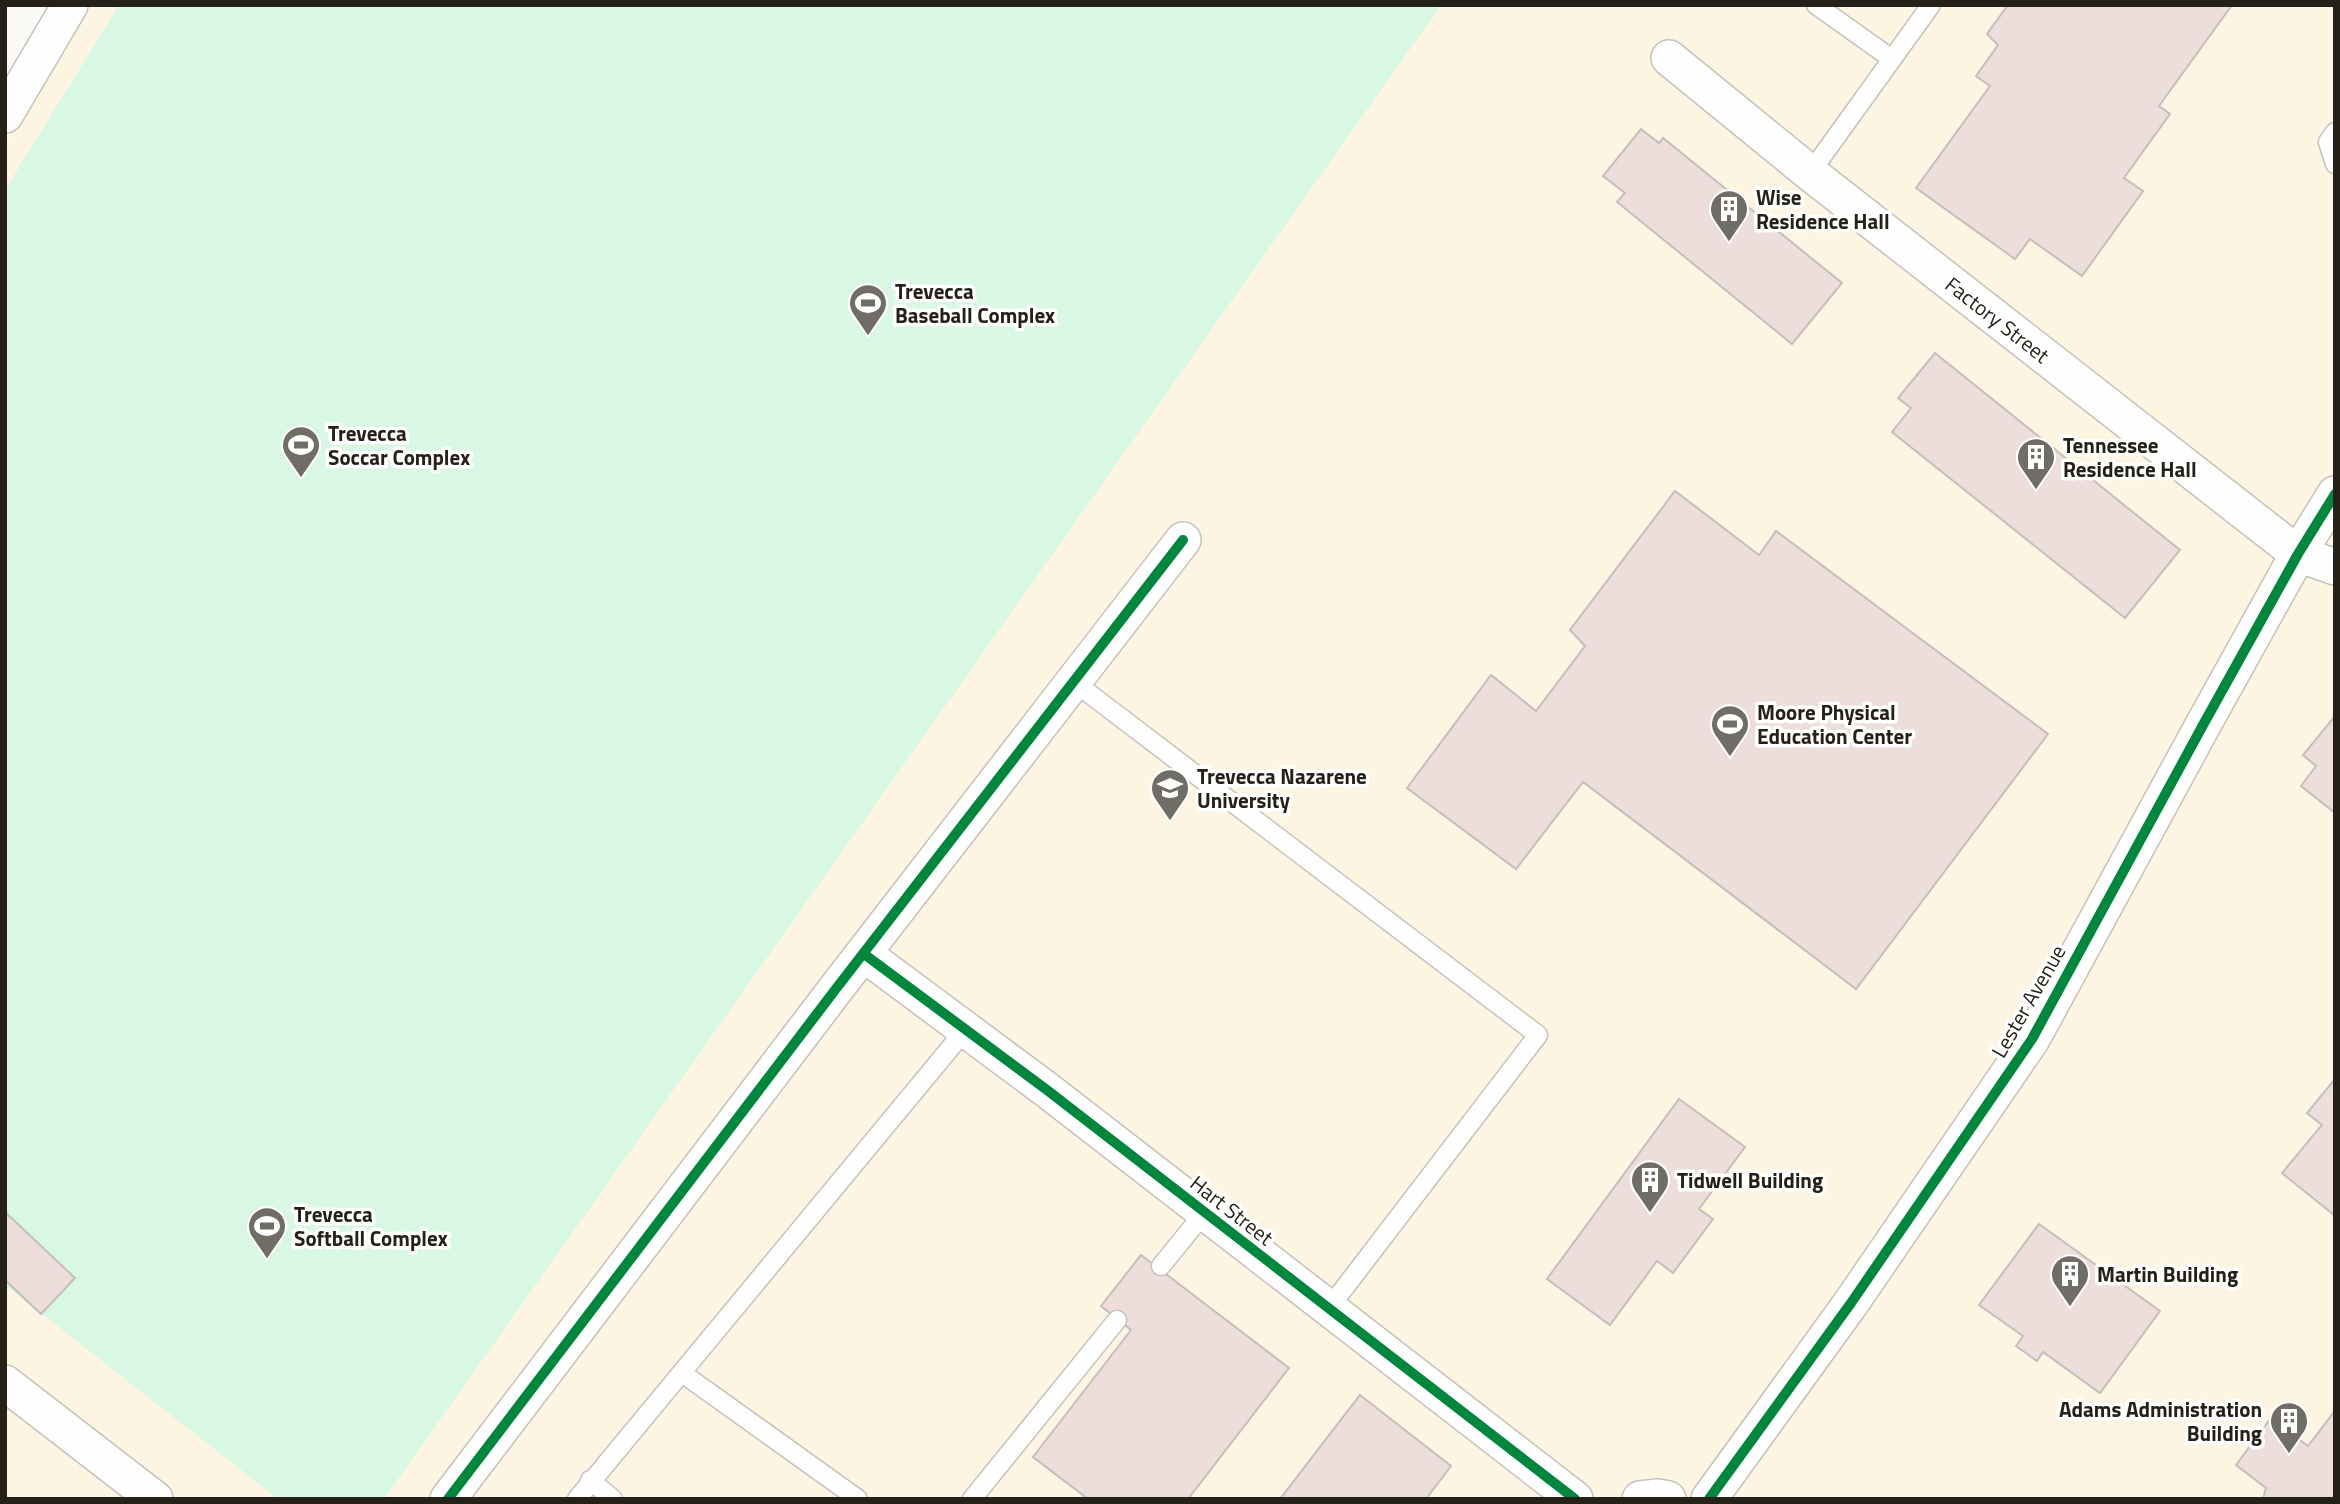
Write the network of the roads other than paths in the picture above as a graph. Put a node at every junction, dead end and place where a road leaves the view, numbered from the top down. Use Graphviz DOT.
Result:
graph roads {
  1 [pos="70,5"];
  2 [pos="1816,5"];
  3 [pos="1931,5"];
  4 [pos="1670,58"];
  5 [pos="1892,60"];
  6 [pos="5,115"];
  7 [pos="2335,132"];
  8 [pos="2335,164"];
  9 [pos="1810,173"];
  10 [pos="2335,494"];
  11 [pos="1183,540"];
  12 [pos="2298,554"];
  13 [pos="2335,566"];
  14 [pos="1074,682"];
  15 [pos="864,954"];
  16 [pos="966,1029"];
  17 [pos="1204,1213"];
  18 [pos="1161,1266"];
  19 [pos="1329,1308"];
  20 [pos="1117,1320"];
  21 [pos="682,1373"];
  22 [pos="5,1383"];
  23 [pos="590,1480"];
  24 [pos="155,1499"];
  25 [pos="448,1499"];
  26 [pos="577,1499"];
  27 [pos="613,1499"];
  28 [pos="858,1499"];
  29 [pos="972,1499"];
  30 [pos="1575,1499"];
  31 [pos="1640,1499"];
  32 [pos="1668,1499"];
  33 [pos="1709,1499"];
  1 -- 6 [label="street"];
  2 -- 5 [label="lane"];
  3 -- 5 [label="lane"];
  4 -- 9 [label="street, Factory Street"];
  5 -- 9 [label="lane"];
  7 -- 8 [label="lane"];
  9 -- 12 [label="street, Factory Street"];
  10 -- 12 [label="street, Lester Avenue"];
  11 -- 14 [label="street"];
  12 -- 13 [label="street, Factory Street"];
  12 -- 33 [label="street, Lester Avenue"];
  14 -- 15 [label="street"];
  14 -- 19 [label="lane"];
  15 -- 16 [label="street, Hart Street"];
  15 -- 25 [label="street"];
  16 -- 17 [label="street, Hart Street"];
  16 -- 21 [label="lane"];
  17 -- 18 [label="lane"];
  17 -- 19 [label="street, Hart Street"];
  19 -- 30 [label="street, Hart Street"];
  20 -- 29 [label="lane"];
  21 -- 23 [label="lane"];
  21 -- 28 [label="lane"];
  22 -- 24 [label="street"];
  23 -- 26 [label="lane"];
  23 -- 27 [label="lane"];
  31 -- 32 [label="street"];
}
